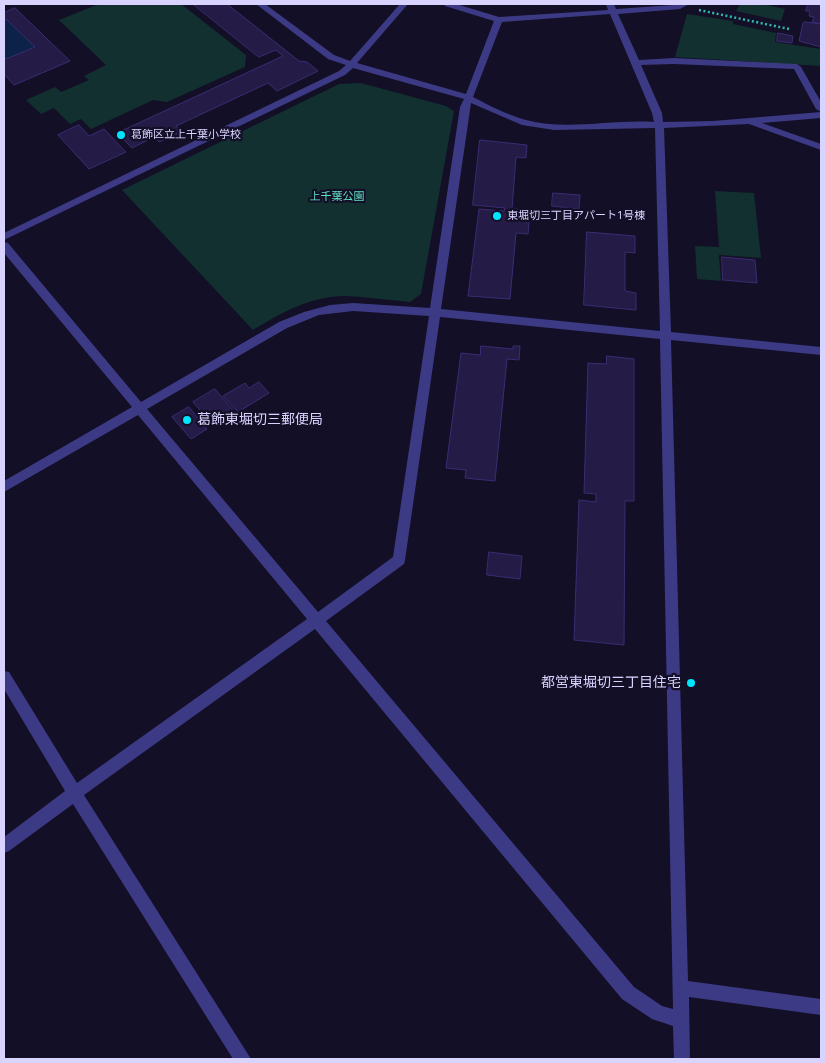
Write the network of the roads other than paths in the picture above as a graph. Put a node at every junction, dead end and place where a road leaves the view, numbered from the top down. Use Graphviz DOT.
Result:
graph roads {
  1 [pos="404,4"];
  2 [pos="448,4"];
  3 [pos="685,4"];
  4 [pos="266,5"];
  5 [pos="612,8"];
  6 [pos="499,20"];
  7 [pos="636,64"];
  8 [pos="351,65"];
  9 [pos="469,98"];
  10 [pos="821,109"];
  11 [pos="821,115"];
  12 [pos="747,121"];
  13 [pos="660,125"];
  14 [pos="821,147"];
  15 [pos="4,237"];
  16 [pos="4,246"];
  17 [pos="435,312"];
  18 [pos="666,334"];
  19 [pos="821,351"];
  20 [pos="140,408"];
  21 [pos="4,487"];
  22 [pos="318,620"];
  23 [pos="4,677"];
  24 [pos="74,792"];
  25 [pos="4,846"];
  26 [pos="680,988"];
  27 [pos="821,1007"];
  28 [pos="681,1020"];
  29 [pos="243,1059"];
  30 [pos="682,1059"];
  1 -- 8 [label="street"];
  2 -- 6 [label="street"];
  3 -- 5 [label="street"];
  4 -- 8 [label="street"];
  5 -- 6 [label="street"];
  5 -- 7 [label="street"];
  6 -- 9 [label="street"];
  7 -- 10 [label="street"];
  7 -- 13 [label="street"];
  8 -- 9 [label="street"];
  8 -- 15 [label="street"];
  9 -- 13 [label="street"];
  9 -- 17 [label="street"];
  11 -- 12 [label="street"];
  12 -- 13 [label="street"];
  12 -- 14 [label="street"];
  13 -- 18 [label="street"];
  16 -- 20 [label="street"];
  17 -- 18 [label="street"];
  17 -- 20 [label="street"];
  17 -- 22 [label="street"];
  18 -- 19 [label="street"];
  18 -- 26 [label="street"];
  20 -- 21 [label="street"];
  20 -- 22 [label="street"];
  22 -- 24 [label="street"];
  22 -- 28 [label="street"];
  23 -- 24 [label="street"];
  24 -- 25 [label="street"];
  24 -- 29 [label="street"];
  26 -- 27 [label="street"];
  26 -- 28 [label="street"];
  28 -- 30 [label="street"];
}
